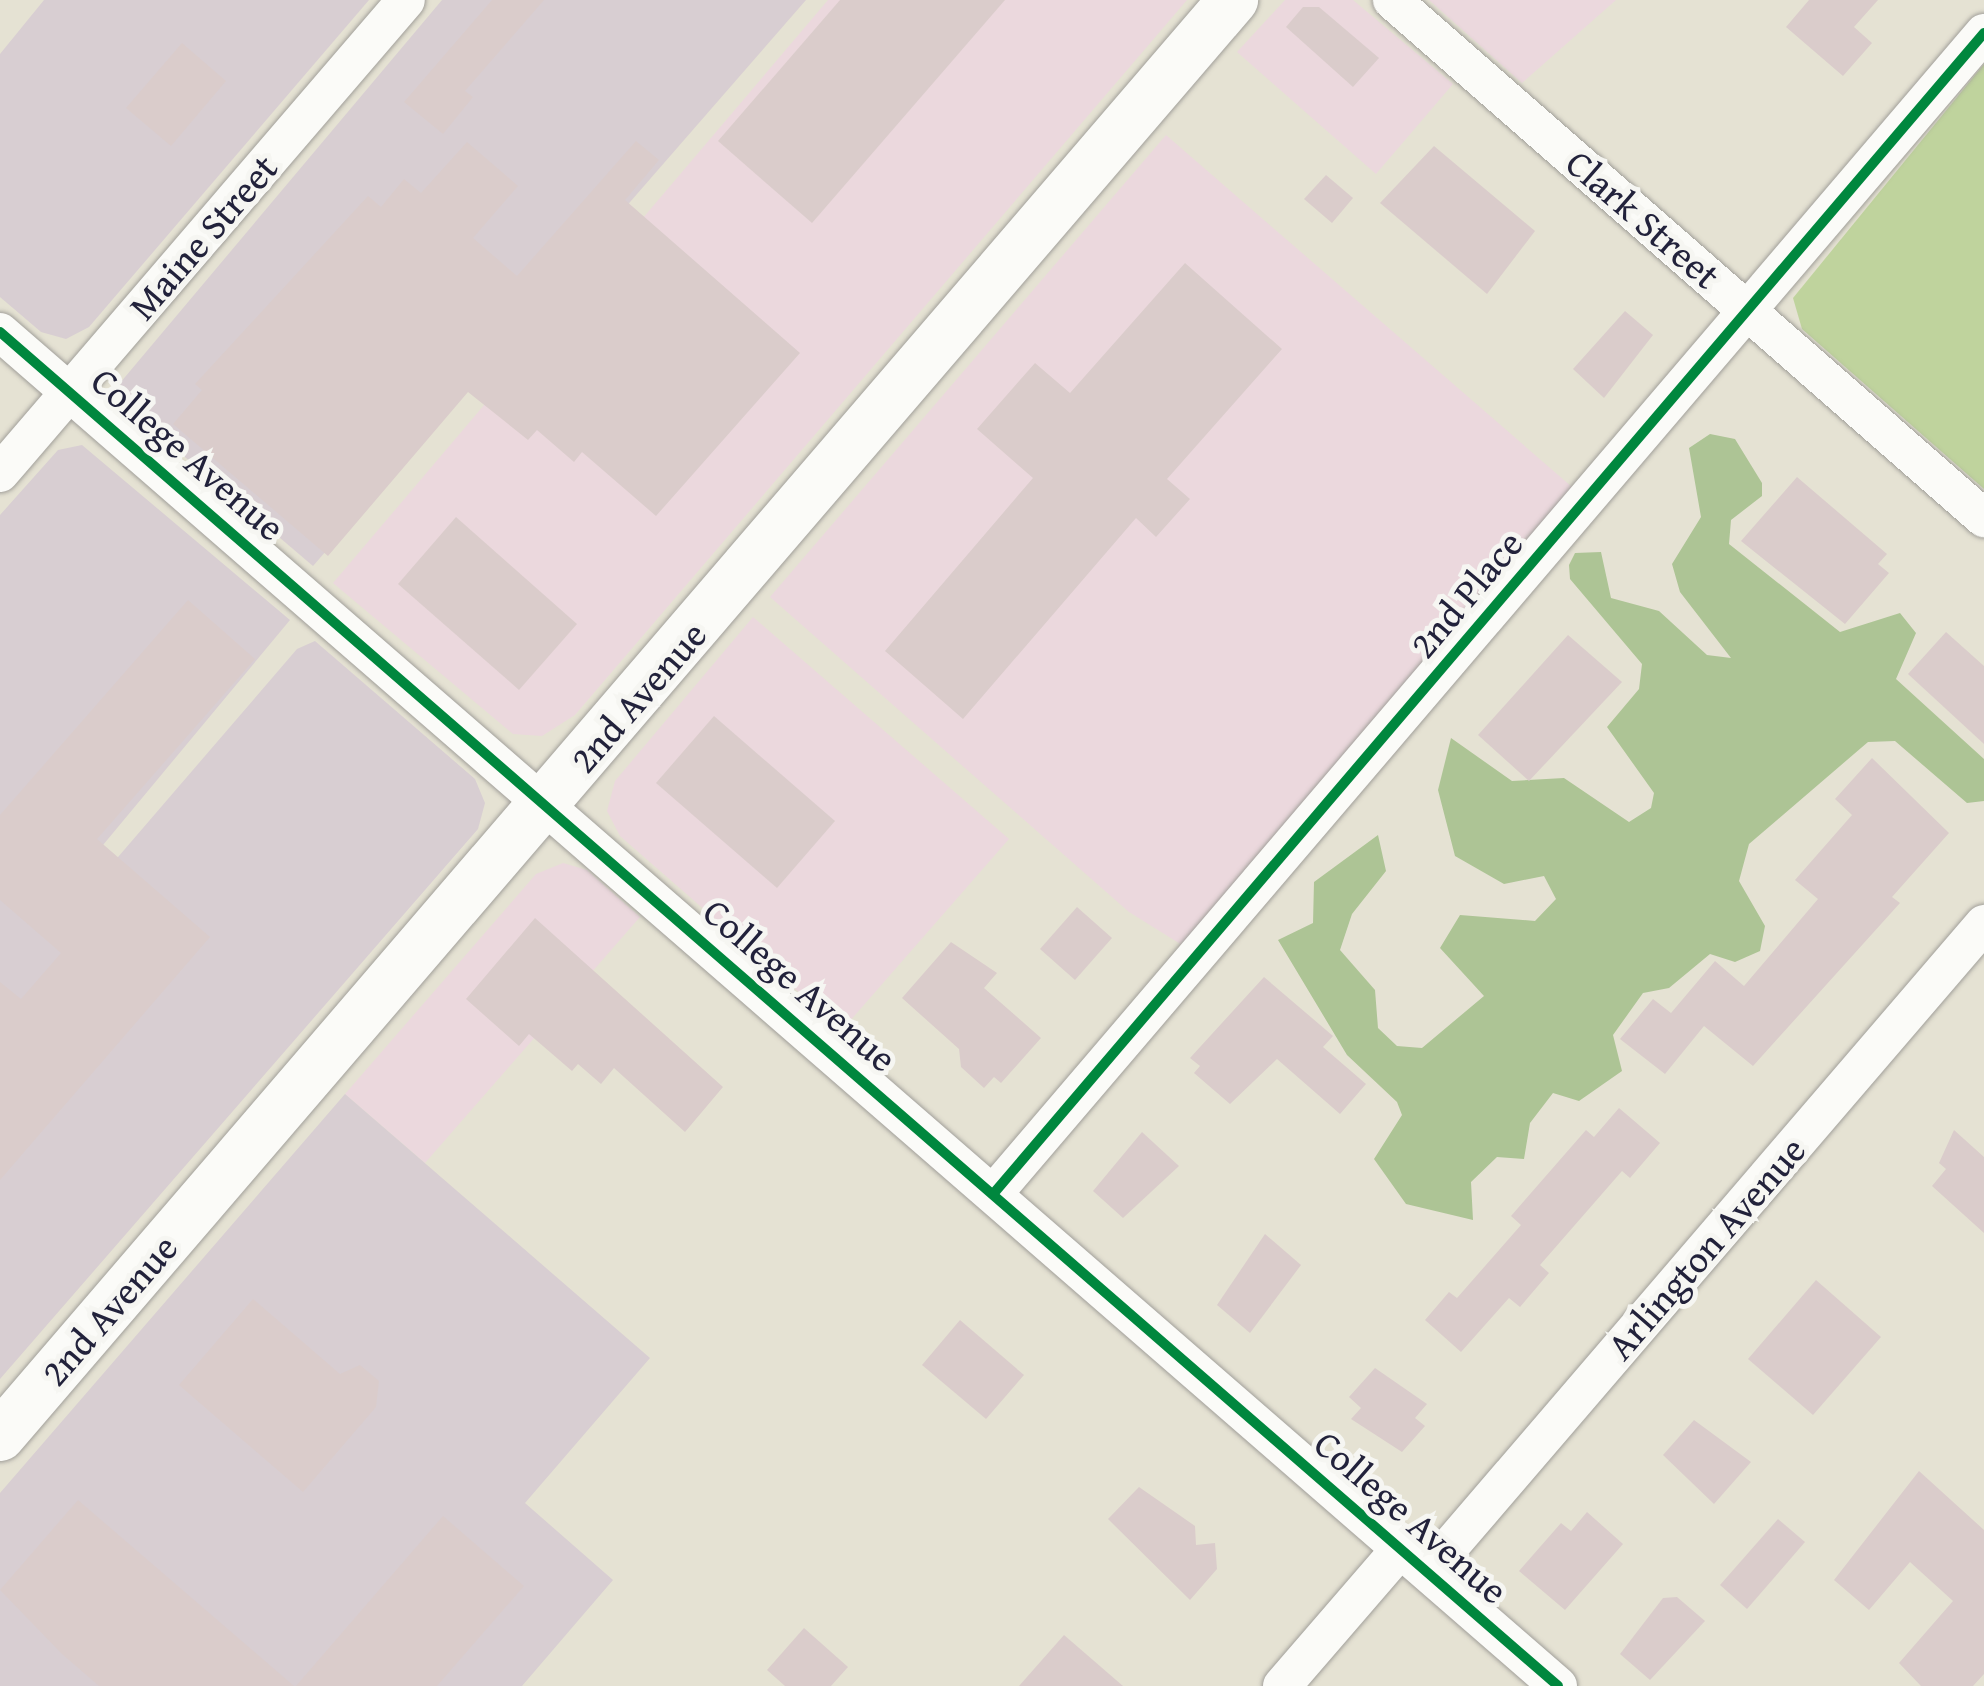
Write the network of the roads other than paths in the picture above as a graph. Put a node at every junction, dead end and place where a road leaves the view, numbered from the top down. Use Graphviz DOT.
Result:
graph roads {
  1 [pos="406,0"];
  2 [pos="1233,0"];
  3 [pos="1392,0"];
  4 [pos="1984,33"];
  5 [pos="1748,311"];
  6 [pos="0,332"];
  7 [pos="70,392"];
  8 [pos="0,473"];
  9 [pos="1984,518"];
  10 [pos="547,803"];
  11 [pos="1984,924"];
  12 [pos="994,1194"];
  13 [pos="0,1436"];
  14 [pos="1415,1560"];
  15 [pos="1282,1686"];
  16 [pos="1558,1686"];
  1 -- 7 [label="street, Maine Street"];
  2 -- 10 [label="main road, 2nd Avenue"];
  3 -- 5 [label="street, Clark Street"];
  4 -- 5 [label="street, 2nd Place"];
  5 -- 9 [label="street, Clark Street"];
  5 -- 12 [label="street, 2nd Place"];
  6 -- 7 [label="street, College Avenue"];
  7 -- 8 [label="street, Maine Street"];
  7 -- 10 [label="street, College Avenue"];
  10 -- 12 [label="street, College Avenue"];
  10 -- 13 [label="main road, 2nd Avenue"];
  11 -- 14 [label="street, Arlington Avenue"];
  12 -- 14 [label="street, College Avenue"];
  14 -- 15 [label="street, Arlington Avenue"];
  14 -- 16 [label="street, College Avenue"];
}
